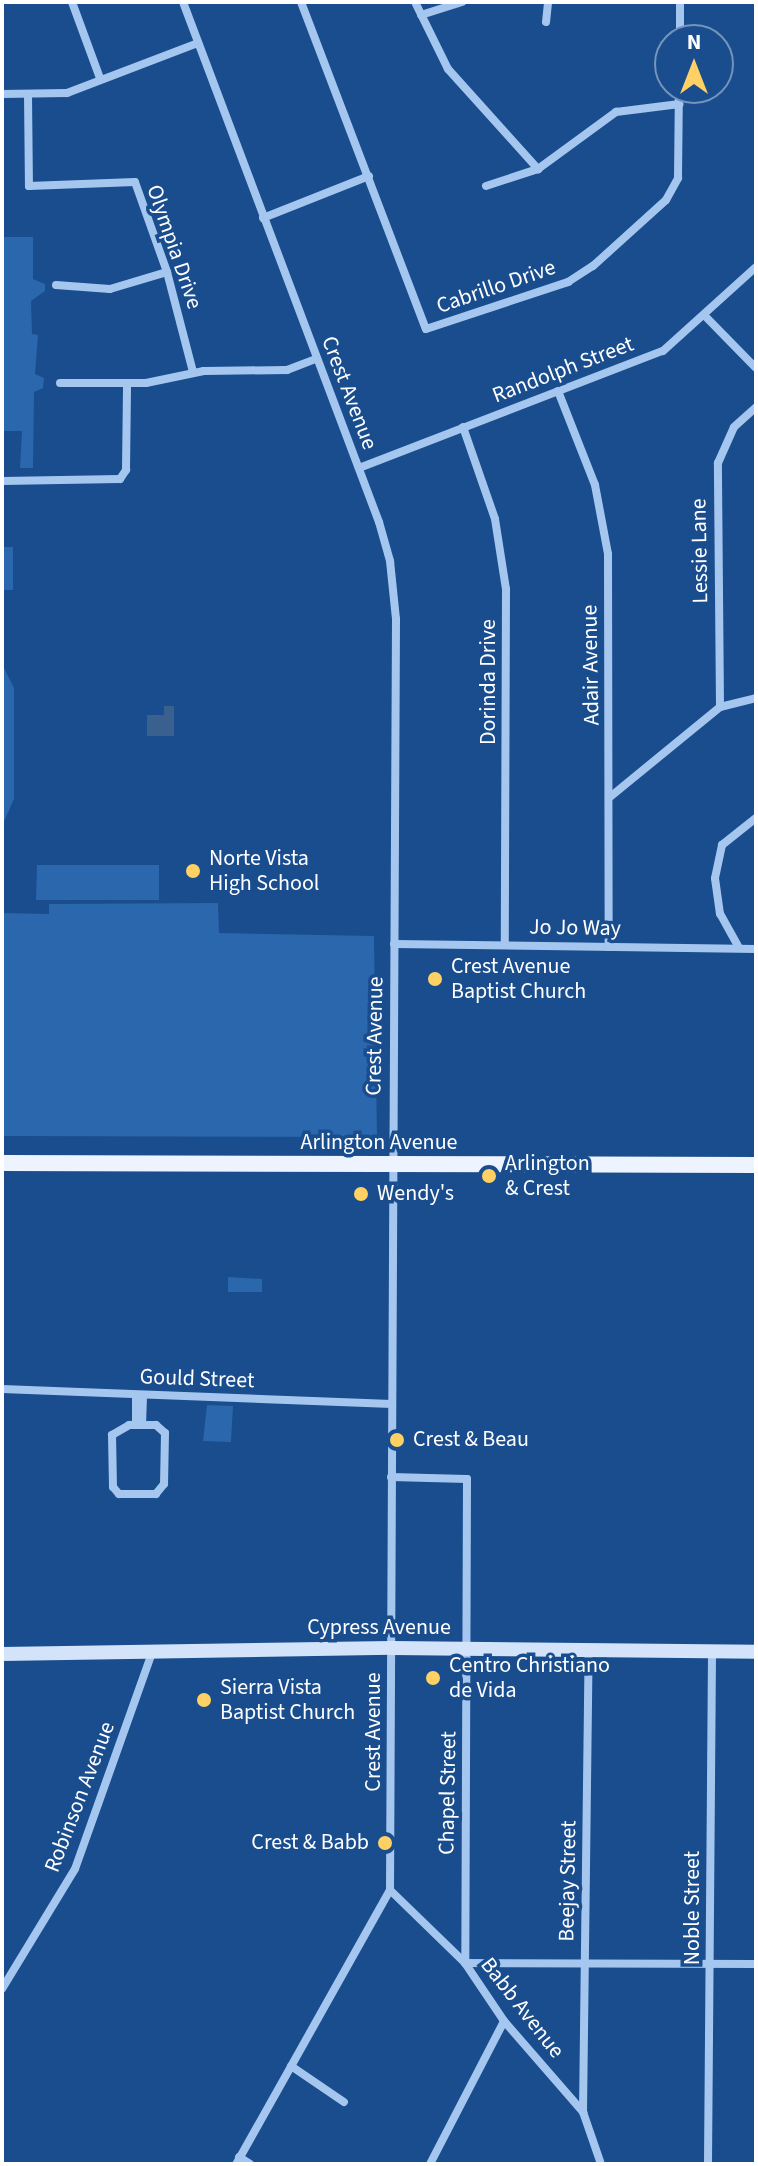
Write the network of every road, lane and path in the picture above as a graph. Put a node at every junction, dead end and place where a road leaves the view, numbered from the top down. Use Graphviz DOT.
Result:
graph roads {
  1 [pos="72,2"];
  2 [pos="183,2"];
  3 [pos="301,2"];
  4 [pos="415,2"];
  5 [pos="462,2"];
  6 [pos="548,2"];
  7 [pos="680,2"];
  8 [pos="421,15"];
  9 [pos="546,22"];
  10 [pos="680,24"];
  11 [pos="195,44"];
  12 [pos="100,78"];
  13 [pos="2,94"];
  14 [pos="28,95"];
  15 [pos="679,104"];
  16 [pos="538,169"];
  17 [pos="369,176"];
  18 [pos="486,186"];
  19 [pos="263,218"];
  20 [pos="756,267"];
  21 [pos="167,272"];
  22 [pos="56,285"];
  23 [pos="706,317"];
  24 [pos="316,359"];
  25 [pos="756,368"];
  26 [pos="193,372"];
  27 [pos="60,383"];
  28 [pos="127,384"];
  29 [pos="558,391"];
  30 [pos="756,407"];
  31 [pos="463,427"];
  32 [pos="359,468"];
  33 [pos="2,481"];
  34 [pos="756,698"];
  35 [pos="720,707"];
  36 [pos="610,797"];
  37 [pos="756,818"];
  38 [pos="394,944"];
  39 [pos="505,945"];
  40 [pos="738,946"];
  41 [pos="609,947"];
  42 [pos="756,949"];
  43 [pos="2,1163"];
  44 [pos="391,1165"];
  45 [pos="756,1165"];
  46 [pos="2,1389"];
  47 [pos="139,1395"];
  48 [pos="392,1404"];
  49 [pos="139,1425"];
  50 [pos="391,1477"];
  51 [pos="392,1648"];
  52 [pos="468,1650"];
  53 [pos="589,1651"];
  54 [pos="712,1652"];
  55 [pos="756,1652"];
  56 [pos="152,1653"];
  57 [pos="2,1654"];
  58 [pos="390,1890"];
  59 [pos="465,1963"];
  60 [pos="585,1964"];
  61 [pos="711,1964"];
  62 [pos="756,1964"];
  63 [pos="2,1989"];
  64 [pos="504,2021"];
  65 [pos="291,2066"];
  66 [pos="344,2102"];
  67 [pos="583,2112"];
  68 [pos="238,2161"];
  69 [pos="250,2164"];
  70 [pos="430,2164"];
  71 [pos="601,2164"];
  72 [pos="708,2164"];
  1 -- 12 [label="street"];
  2 -- 11 [label="street, Crest Avenue"];
  3 -- 17 [label="street"];
  4 -- 8 [label="street"];
  5 -- 8 [label="street"];
  6 -- 9 [label="street"];
  7 -- 10 [label="street"];
  8 -- 16 [label="street"];
  11 -- 12 [label="street"];
  11 -- 19 [label="street, Crest Avenue"];
  12 -- 14 [label="street"];
  13 -- 14 [label="street"];
  14 -- 21 [label="street, Olympia Drive"];
  15 -- 16 [label="street"];
  15 -- 17 [label="street, Cabrillo Drive"];
  16 -- 18 [label="street"];
  17 -- 19 [label="street"];
  19 -- 24 [label="street, Crest Avenue"];
  20 -- 23 [label="street, Randolph Street"];
  21 -- 22 [label="street"];
  21 -- 26 [label="street, Olympia Drive"];
  23 -- 25 [label="street"];
  23 -- 29 [label="street, Randolph Street"];
  24 -- 26 [label="street"];
  24 -- 32 [label="street, Crest Avenue"];
  26 -- 28 [label="street"];
  27 -- 28 [label="street"];
  28 -- 33 [label="street"];
  29 -- 31 [label="street, Randolph Street"];
  29 -- 36 [label="street, Adair Avenue"];
  30 -- 35 [label="street, Lessie Lane"];
  31 -- 32 [label="street, Randolph Street"];
  31 -- 39 [label="street, Dorinda Drive"];
  32 -- 38 [label="street, Crest Avenue"];
  34 -- 35 [label="street"];
  35 -- 36 [label="street"];
  36 -- 41 [label="street, Adair Avenue"];
  37 -- 40 [label="street"];
  38 -- 39 [label="street, Jo Jo Way"];
  38 -- 44 [label="street, Crest Avenue"];
  39 -- 41 [label="street, Jo Jo Way"];
  40 -- 41 [label="street, Jo Jo Way"];
  40 -- 42 [label="street, Jo Jo Way"];
  43 -- 44 [label="main road, Arlington Avenue"];
  44 -- 45 [label="main road, Arlington Avenue"];
  44 -- 48 [label="street, Crest Avenue"];
  46 -- 47 [label="street, Gould Street"];
  47 -- 48 [label="street, Gould Street"];
  47 -- 49 [label="street"];
  48 -- 50 [label="street, Crest Avenue"];
  49 -- 49 [label="street"];
  50 -- 51 [label="street, Crest Avenue"];
  50 -- 52 [label="street, Chapel Street"];
  51 -- 52 [label="street, Cypress Avenue"];
  51 -- 56 [label="street, Cypress Avenue"];
  51 -- 58 [label="street, Crest Avenue"];
  52 -- 53 [label="street, Cypress Avenue"];
  52 -- 59 [label="street, Chapel Street"];
  53 -- 54 [label="street, Cypress Avenue"];
  53 -- 60 [label="street, Beejay Street"];
  54 -- 55 [label="street, Cypress Avenue"];
  54 -- 61 [label="street, Noble Street"];
  56 -- 57 [label="street, Cypress Avenue"];
  56 -- 63 [label="street, Robinson Avenue"];
  58 -- 59 [label="street, Babb Avenue"];
  58 -- 65 [label="street, Crest Avenue"];
  59 -- 60 [label="street"];
  59 -- 64 [label="street, Babb Avenue"];
  60 -- 61 [label="street"];
  60 -- 67 [label="street, Beejay Street"];
  61 -- 62 [label="street"];
  61 -- 72 [label="street, Noble Street"];
  64 -- 67 [label="street, Babb Avenue"];
  64 -- 70 [label="street"];
  65 -- 66 [label="street"];
  65 -- 68 [label="street, Crest Avenue"];
  67 -- 71 [label="street, Babb Avenue"];
  68 -- 69 [label="street"];
}
